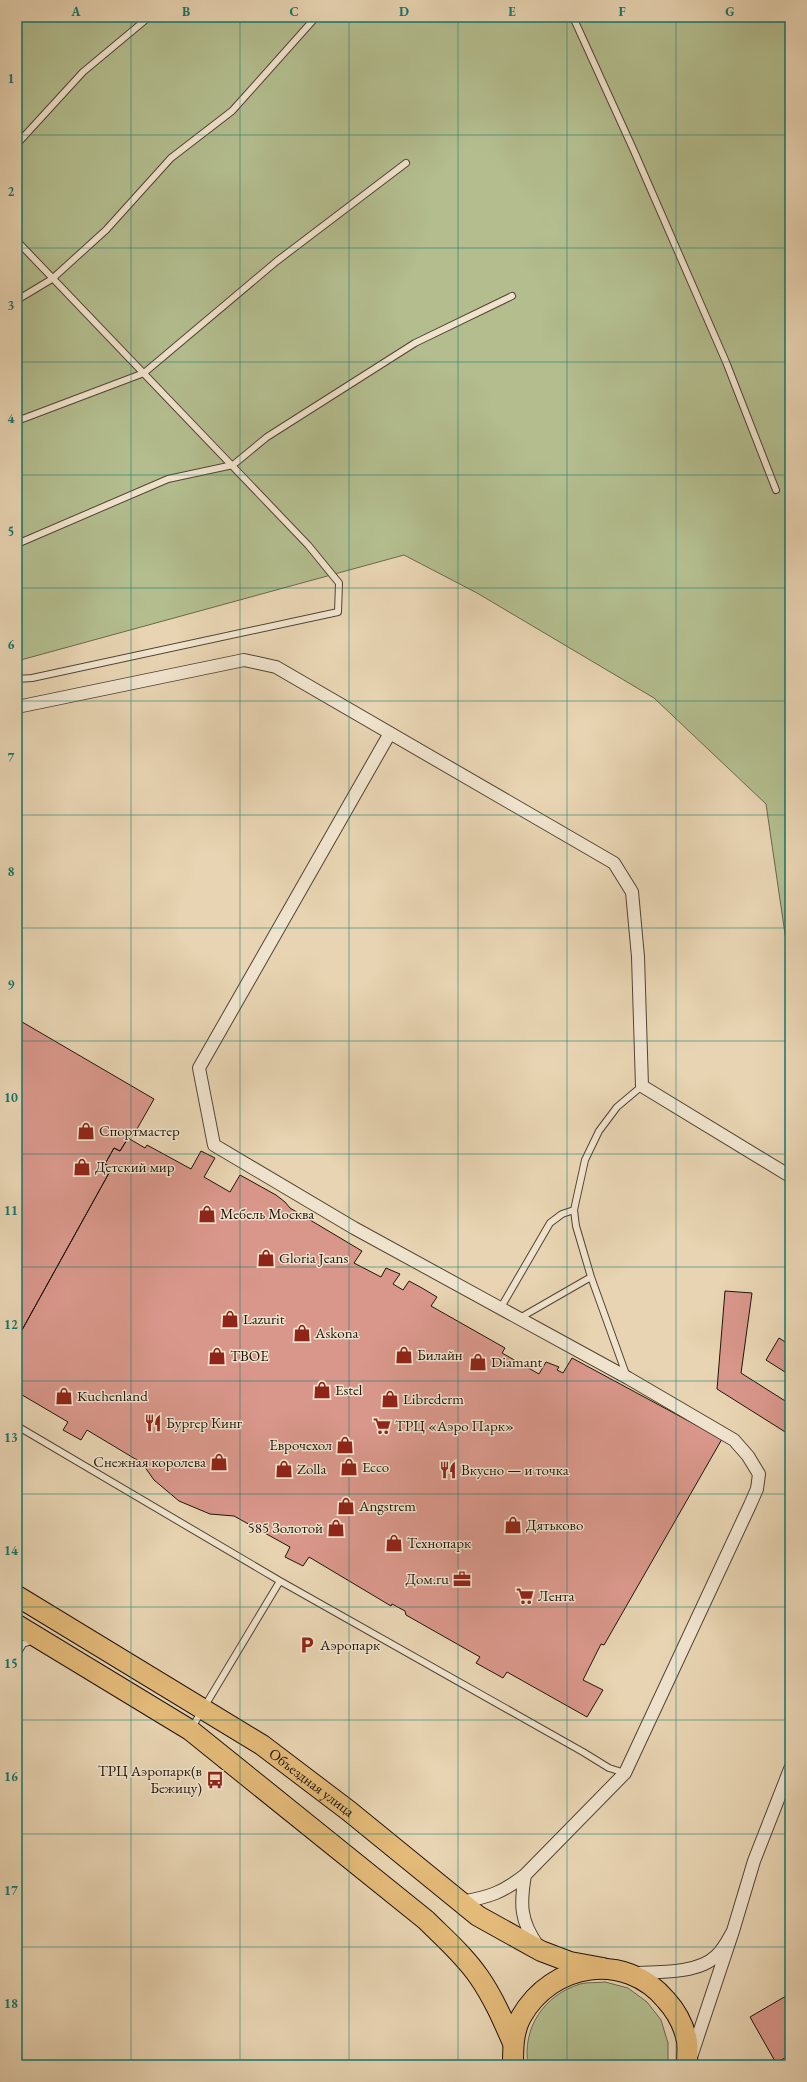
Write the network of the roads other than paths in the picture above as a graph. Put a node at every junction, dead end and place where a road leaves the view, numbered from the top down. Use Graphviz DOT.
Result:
graph roads {
  1 [pos="149,17"];
  2 [pos="316,17"];
  3 [pos="573,17"];
  4 [pos="17,144"];
  5 [pos="406,163"];
  6 [pos="17,241"];
  7 [pos="52,279"];
  8 [pos="512,296"];
  9 [pos="17,300"];
  10 [pos="144,374"];
  11 [pos="17,421"];
  12 [pos="233,464"];
  13 [pos="776,490"];
  14 [pos="17,544"];
  15 [pos="17,679"];
  16 [pos="17,707"];
  17 [pos="390,733"];
  18 [pos="642,1086"];
  19 [pos="790,1176"];
  20 [pos="574,1210"];
  21 [pos="591,1277"];
  22 [pos="500,1309"];
  23 [pos="518,1319"];
  24 [pos="628,1378"];
  25 [pos="17,1426"];
  26 [pos="280,1581"];
  27 [pos="17,1596"];
  28 [pos="17,1625"];
  29 [pos="38,1638"];
  30 [pos="17,1654"];
  31 [pos="204,1710"];
  32 [pos="190,1730"];
  33 [pos="790,1768"];
  34 [pos="625,1773"];
  35 [pos="525,1875"];
  36 [pos="461,1902"];
  37 [pos="733,1931"];
  38 [pos="542,1951"];
  39 [pos="602,1968"];
  40 [pos="630,1973"];
  41 [pos="513,2043"];
  42 [pos="513,2065"];
  43 [pos="688,2065"];
  1 -- 4 [label="lane"];
  2 -- 7 [label="lane"];
  3 -- 13 [label="lane"];
  5 -- 10 [label="lane"];
  6 -- 7 [label="lane"];
  7 -- 9 [label="lane"];
  7 -- 10 [label="lane"];
  8 -- 12 [label="lane"];
  10 -- 11 [label="lane"];
  10 -- 12 [label="lane"];
  12 -- 14 [label="lane"];
  12 -- 15 [label="lane"];
  16 -- 17 [label="street"];
  17 -- 18 [label="street"];
  17 -- 22 [label="street"];
  18 -- 19 [label="street"];
  18 -- 20 [label="lane"];
  20 -- 21 [label="lane"];
  20 -- 22 [label="lane"];
  21 -- 23 [label="lane"];
  21 -- 24 [label="lane"];
  22 -- 23 [label="street"];
  23 -- 24 [label="street"];
  24 -- 34 [label="street"];
  25 -- 26 [label="lane"];
  26 -- 31 [label="lane"];
  26 -- 34 [label="lane"];
  27 -- 31 [label="main road, Объездная улица"];
  28 -- 29 [label="main road"];
  29 -- 30 [label="lane"];
  29 -- 32 [label="main road"];
  31 -- 32 [label="lane"];
  31 -- 36 [label="main road, Объездная улица"];
  32 -- 41 [label="main road"];
  33 -- 37 [label="street"];
  34 -- 35 [label="street"];
  35 -- 36 [label="street"];
  35 -- 38 [label="street"];
  36 -- 38 [label="main road, Объездная улица"];
  37 -- 40 [label="street"];
  37 -- 43 [label="street"];
  38 -- 39 [label="main road, Объездная улица"];
  39 -- 40 [label="main road, Объездная улица"];
  39 -- 41 [label="main road"];
  40 -- 43 [label="main road"];
  41 -- 42 [label="main road"];
}
